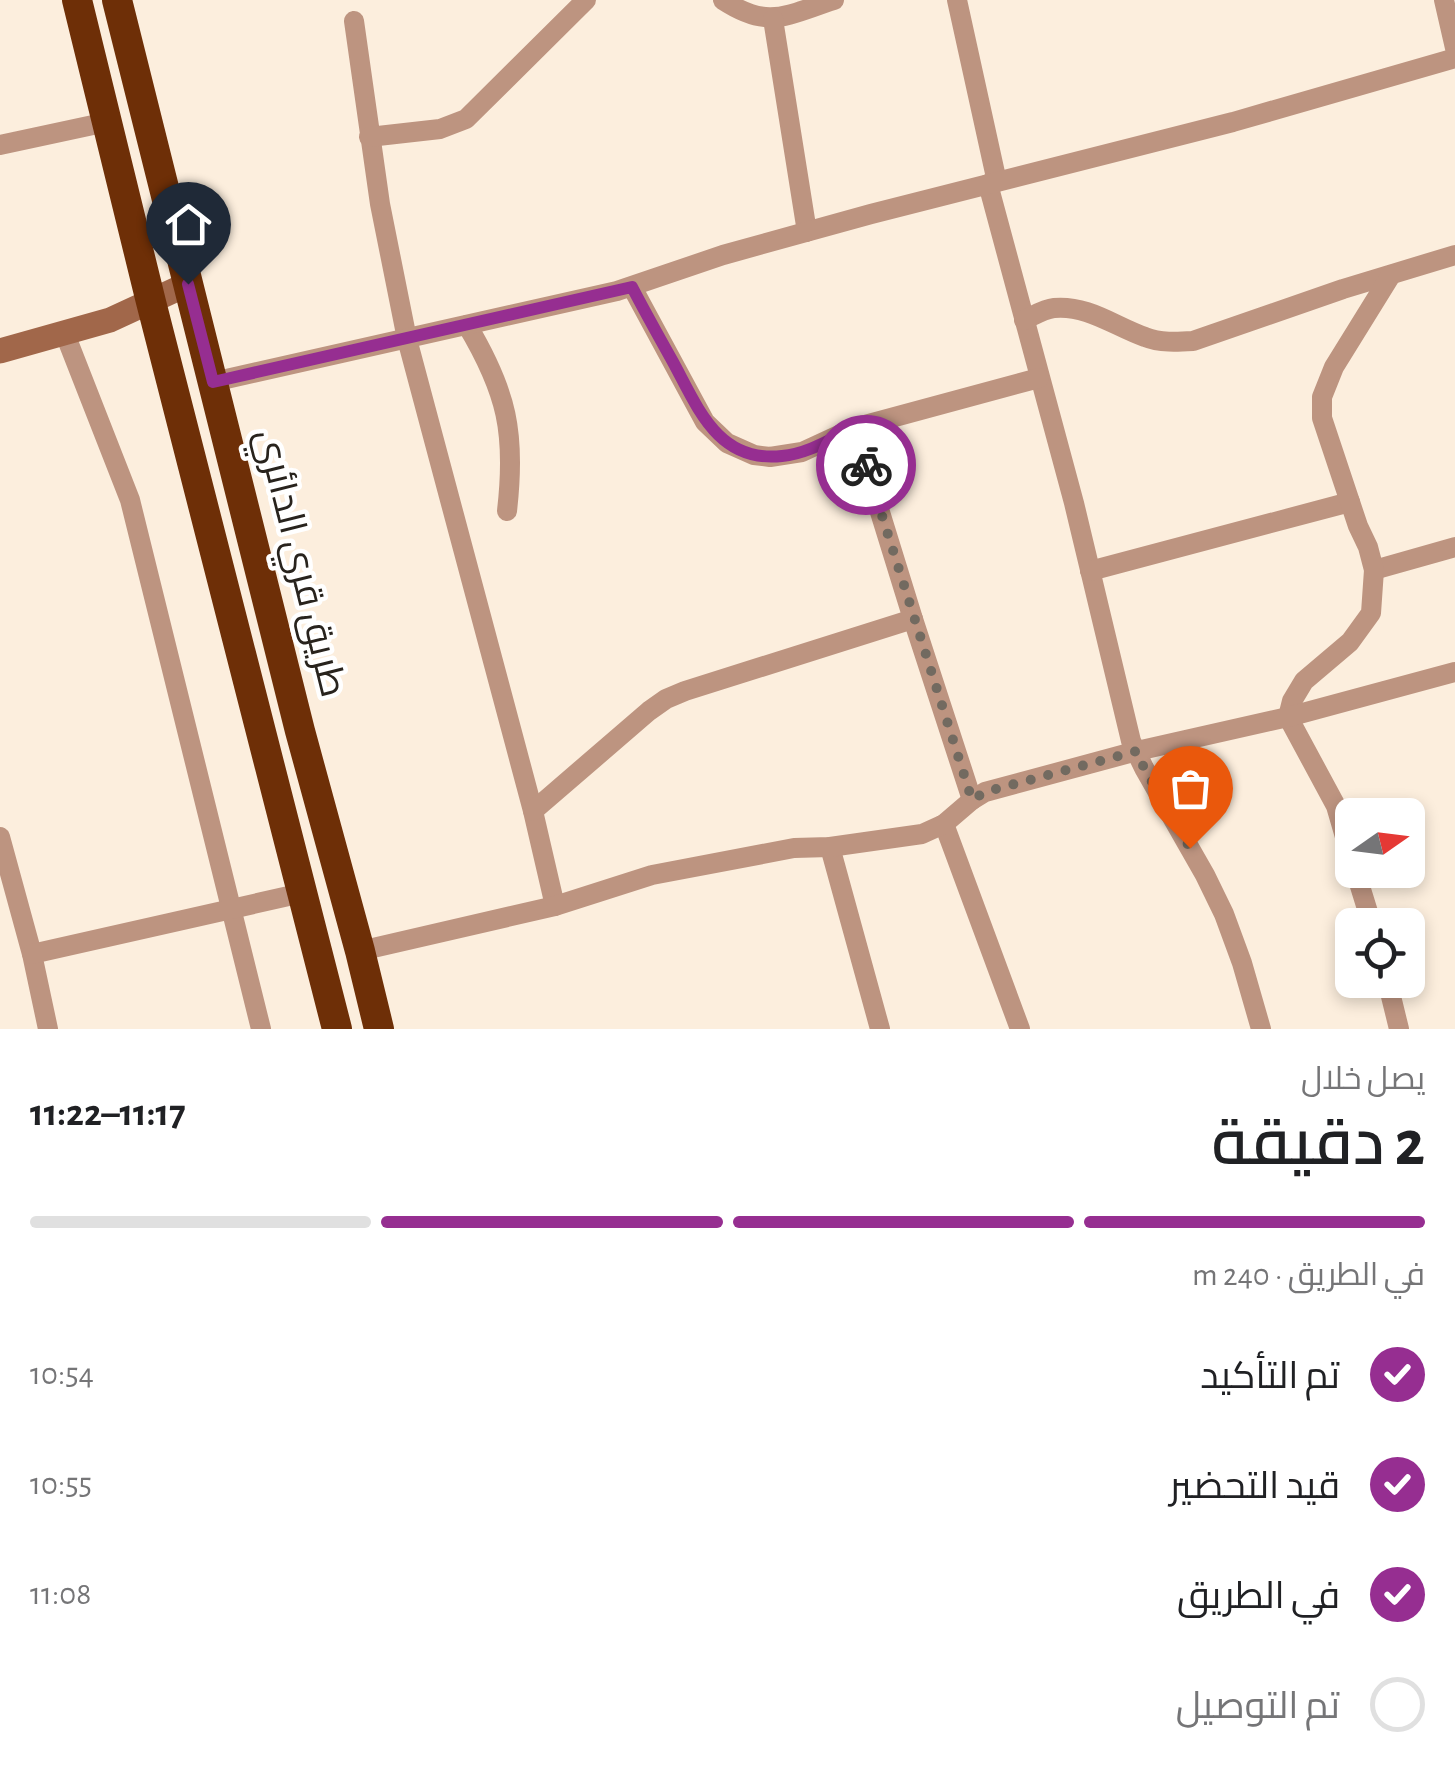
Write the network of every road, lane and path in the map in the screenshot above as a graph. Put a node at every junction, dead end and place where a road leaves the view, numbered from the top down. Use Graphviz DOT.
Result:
graph roads {
  1 [pos="77,0"];
  2 [pos="117,0"];
  3 [pos="586,0"];
  4 [pos="723,0"];
  5 [pos="834,0"];
  6 [pos="957,0"];
  7 [pos="1444,0"];
  8 [pos="773,19"];
  9 [pos="354,21"];
  10 [pos="1455,48"];
  11 [pos="1455,58"];
  12 [pos="107,122"];
  13 [pos="369,137"];
  14 [pos="0,145"];
  15 [pos="992,183"];
  16 [pos="807,232"];
  17 [pos="1455,255"];
  18 [pos="1390,275"];
  19 [pos="188,284"];
  20 [pos="632,287"];
  21 [pos="151,302"];
  22 [pos="1024,320"];
  23 [pos="466,325"];
  24 [pos="65,334"];
  25 [pos="407,338"];
  26 [pos="0,351"];
  27 [pos="1039,378"];
  28 [pos="213,382"];
  29 [pos="854,428"];
  30 [pos="1350,502"];
  31 [pos="507,511"];
  32 [pos="1455,547"];
  33 [pos="1374,570"];
  34 [pos="1090,571"];
  35 [pos="913,618"];
  36 [pos="1455,672"];
  37 [pos="1288,717"];
  38 [pos="1137,751"];
  39 [pos="972,800"];
  40 [pos="1335,804"];
  41 [pos="533,811"];
  42 [pos="944,824"];
  43 [pos="0,838"];
  44 [pos="830,848"];
  45 [pos="302,892"];
  46 [pos="555,906"];
  47 [pos="230,909"];
  48 [pos="360,951"];
  49 [pos="32,954"];
  50 [pos="1391,998"];
  51 [pos="48,1029"];
  52 [pos="261,1029"];
  53 [pos="337,1029"];
  54 [pos="378,1029"];
  55 [pos="880,1029"];
  56 [pos="1020,1029"];
  57 [pos="1261,1029"];
  58 [pos="1399,1029"];
  1 -- 12 [label="highway, طريق قري الدائري"];
  2 -- 19 [label="highway, طريق قري الدائري"];
  3 -- 13 [label="street"];
  4 -- 8 [label="street"];
  5 -- 8 [label="street"];
  6 -- 15 [label="street"];
  7 -- 10 [label="street"];
  8 -- 16 [label="street"];
  9 -- 13 [label="street"];
  11 -- 15 [label="street"];
  12 -- 14 [label="street"];
  12 -- 21 [label="highway, طريق قري الدائري"];
  13 -- 25 [label="street"];
  15 -- 16 [label="street"];
  15 -- 22 [label="street"];
  16 -- 20 [label="street"];
  17 -- 18 [label="street"];
  18 -- 22 [label="street"];
  18 -- 30 [label="street"];
  19 -- 21 [label="main road"];
  19 -- 28 [label="highway, طريق قري الدائري"];
  20 -- 23 [label="street"];
  20 -- 29 [label="street"];
  21 -- 24 [label="main road"];
  21 -- 45 [label="highway, طريق قري الدائري"];
  22 -- 27 [label="street"];
  23 -- 25 [label="street"];
  23 -- 31 [label="street"];
  24 -- 26 [label="main road"];
  24 -- 47 [label="street"];
  25 -- 28 [label="street"];
  25 -- 41 [label="street"];
  27 -- 29 [label="street"];
  27 -- 34 [label="street"];
  28 -- 48 [label="highway, طريق قري الدائري"];
  29 -- 35 [label="street"];
  30 -- 33 [label="street"];
  30 -- 34 [label="street"];
  32 -- 33 [label="street"];
  33 -- 37 [label="street"];
  34 -- 38 [label="street"];
  35 -- 39 [label="street"];
  35 -- 41 [label="street"];
  36 -- 37 [label="street"];
  37 -- 38 [label="street"];
  37 -- 40 [label="street"];
  38 -- 39 [label="street"];
  38 -- 57 [label="street"];
  39 -- 42 [label="street"];
  41 -- 46 [label="street"];
  42 -- 44 [label="street"];
  42 -- 56 [label="street"];
  43 -- 49 [label="street"];
  44 -- 46 [label="street"];
  44 -- 55 [label="street"];
  45 -- 47 [label="street"];
  45 -- 53 [label="highway, طريق قري الدائري"];
  46 -- 48 [label="street"];
  47 -- 49 [label="street"];
  47 -- 52 [label="street"];
  48 -- 54 [label="highway, طريق قري الدائري"];
  49 -- 51 [label="street"];
  50 -- 58 [label="street"];
}
